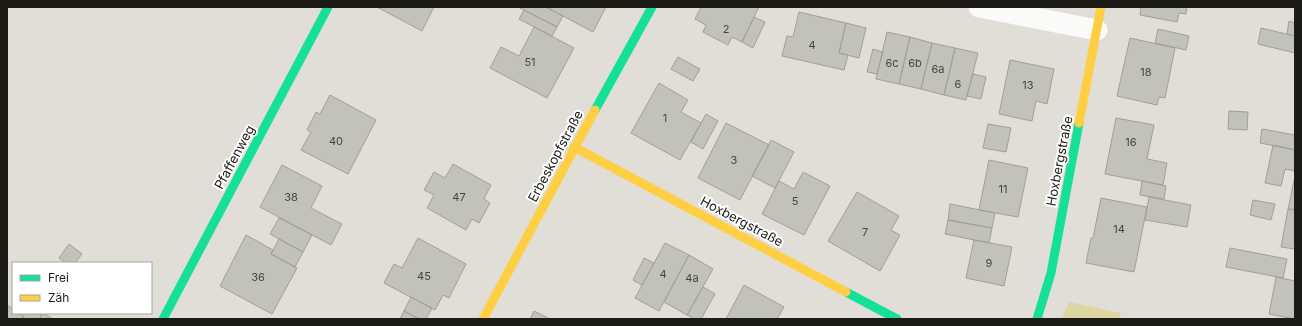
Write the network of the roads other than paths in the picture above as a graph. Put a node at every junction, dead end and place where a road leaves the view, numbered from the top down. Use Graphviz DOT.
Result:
graph roads {
  1 [pos="328,7"];
  2 [pos="652,7"];
  3 [pos="979,7"];
  4 [pos="1101,7"];
  5 [pos="1097,30"];
  6 [pos="574,147"];
  7 [pos="163,319"];
  8 [pos="483,319"];
  9 [pos="897,319"];
  10 [pos="1038,319"];
  1 -- 7 [label="street, Pfaffenweg"];
  2 -- 6 [label="street, Erbeskopfstraße"];
  3 -- 5 [label="street"];
  4 -- 5 [label="street, Hoxbergstraße"];
  5 -- 10 [label="street, Hoxbergstraße"];
  6 -- 8 [label="street, Erbeskopfstraße"];
  6 -- 9 [label="street, Hoxbergstraße"];
}
